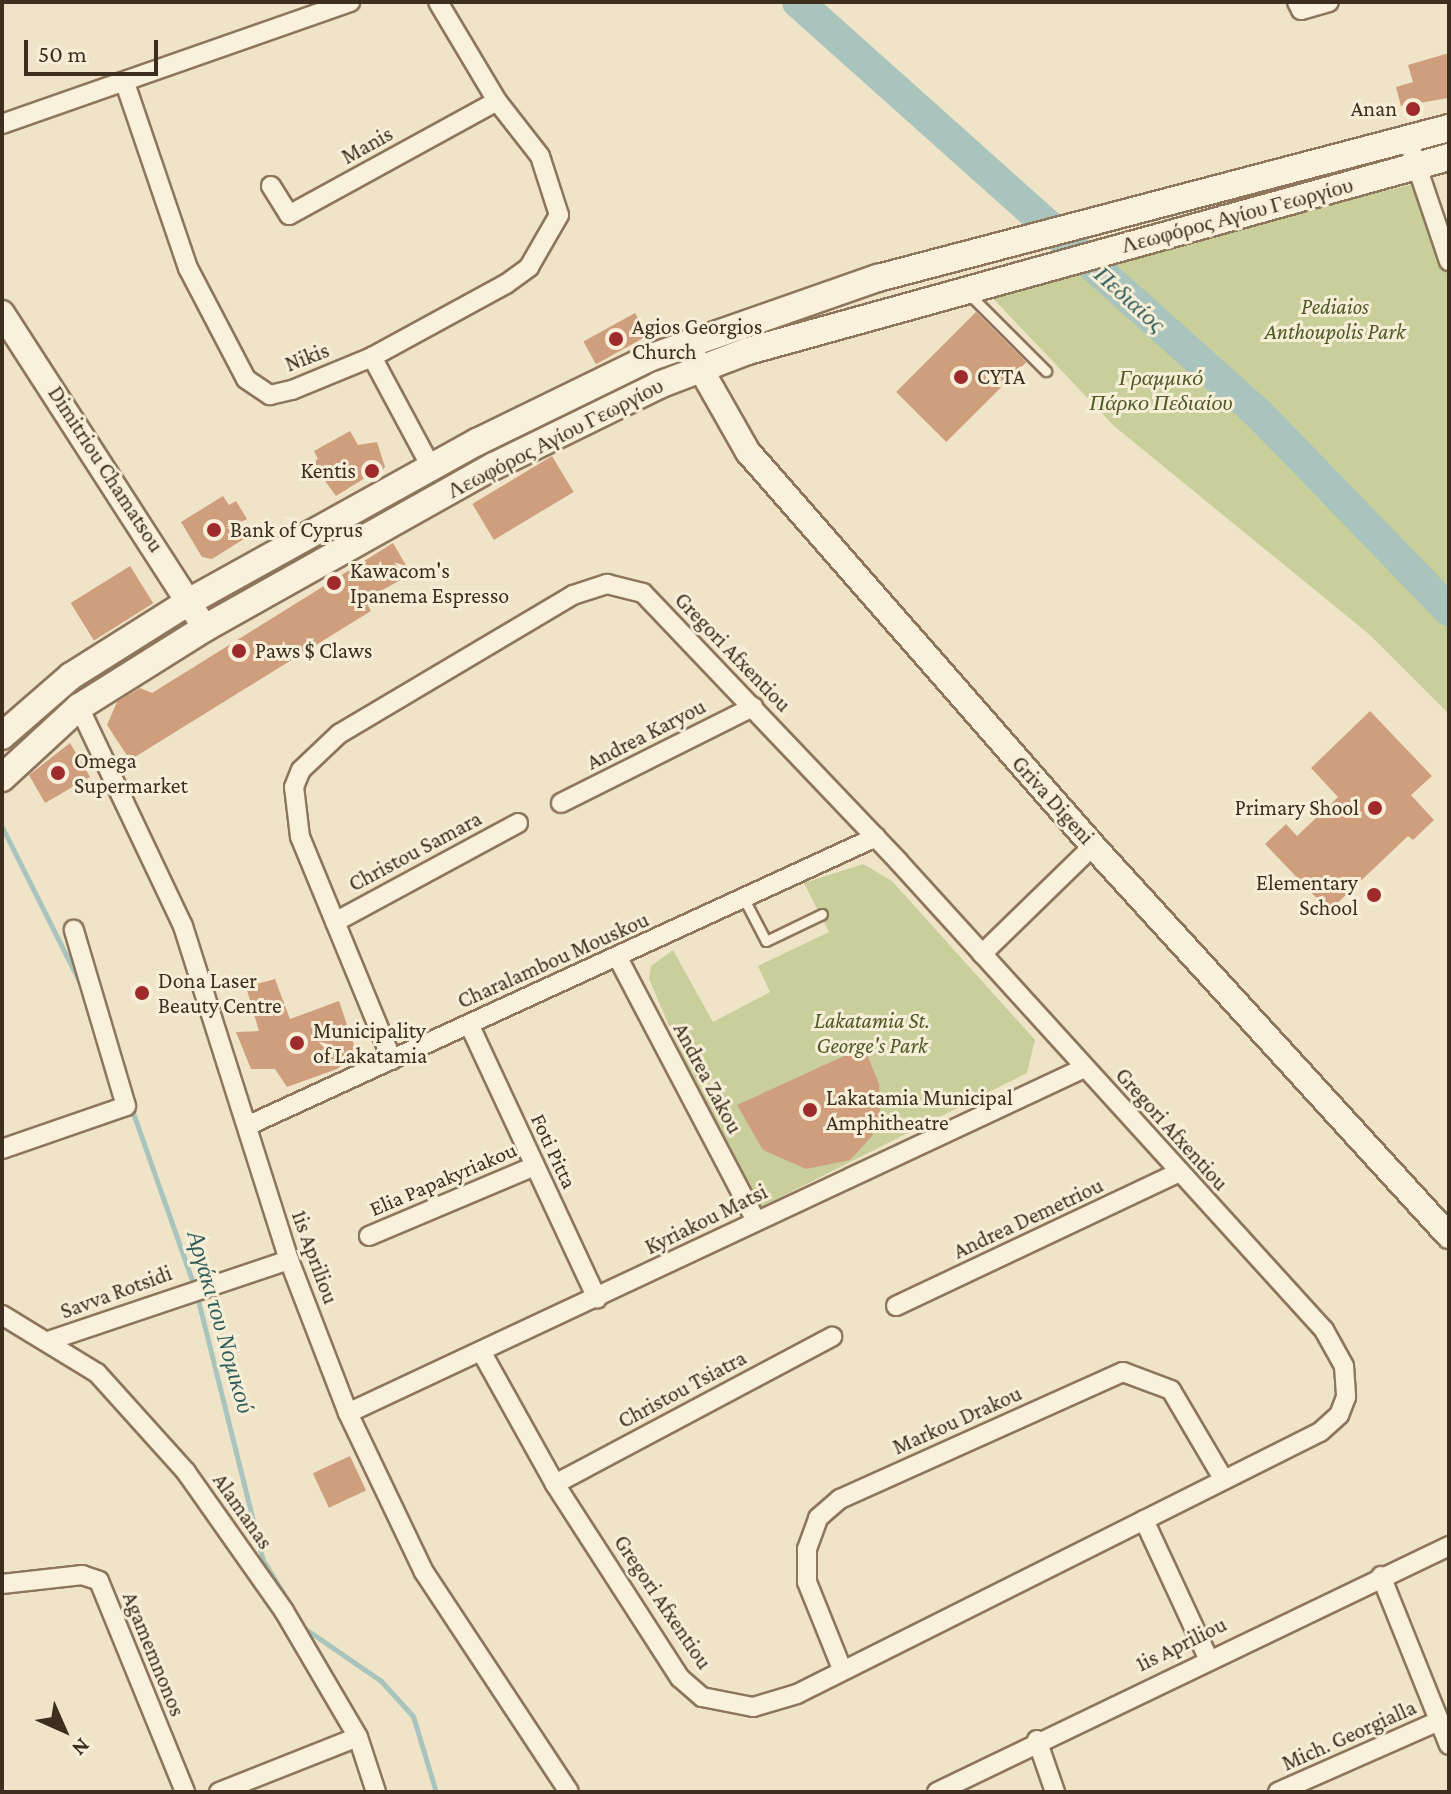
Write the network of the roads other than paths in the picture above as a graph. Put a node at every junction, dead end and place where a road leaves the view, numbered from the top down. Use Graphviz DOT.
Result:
graph roads {
  1 [pos="350,2"];
  2 [pos="438,2"];
  3 [pos="1297,2"];
  4 [pos="1329,2"];
  5 [pos="125,83"];
  6 [pos="497,101"];
  7 [pos="2,124"];
  8 [pos="1449,128"];
  9 [pos="1408,140"];
  10 [pos="1449,157"];
  11 [pos="1417,167"];
  12 [pos="271,186"];
  13 [pos="1449,261"];
  14 [pos="966,288"];
  15 [pos="5,321"];
  16 [pos="686,343"];
  17 [pos="372,357"];
  18 [pos="697,371"];
  19 [pos="1046,371"];
  20 [pos="431,467"];
  21 [pos="190,601"];
  22 [pos="205,628"];
  23 [pos="79,707"];
  24 [pos="753,707"];
  25 [pos="2,736"];
  26 [pos="2,778"];
  27 [pos="561,803"];
  28 [pos="518,823"];
  29 [pos="876,837"];
  30 [pos="1093,846"];
  31 [pos="744,899"];
  32 [pos="822,914"];
  33 [pos="335,922"];
  34 [pos="74,930"];
  35 [pos="982,954"];
  36 [pos="618,958"];
  37 [pos="469,1024"];
  38 [pos="392,1060"];
  39 [pos="1084,1068"];
  40 [pos="249,1125"];
  41 [pos="2,1149"];
  42 [pos="535,1166"];
  43 [pos="1180,1172"];
  44 [pos="756,1221"];
  45 [pos="369,1236"];
  46 [pos="1449,1236"];
  47 [pos="289,1260"];
  48 [pos="597,1299"];
  49 [pos="896,1306"];
  50 [pos="2,1315"];
  51 [pos="832,1337"];
  52 [pos="51,1340"];
  53 [pos="482,1353"];
  54 [pos="348,1413"];
  55 [pos="1224,1480"];
  56 [pos="555,1484"];
  57 [pos="1144,1520"];
  58 [pos="1449,1546"];
  59 [pos="1381,1576"];
  60 [pos="2,1584"];
  61 [pos="1208,1658"];
  62 [pos="842,1669"];
  63 [pos="1439,1721"];
  64 [pos="358,1737"];
  65 [pos="1037,1740"];
  66 [pos="1449,1745"];
  67 [pos="1288,1790"];
  68 [pos="185,1792"];
  69 [pos="219,1792"];
  70 [pos="376,1792"];
  71 [pos="569,1792"];
  72 [pos="937,1792"];
  73 [pos="1055,1792"];
  1 -- 5 [label="street"];
  2 -- 6 [label="street"];
  3 -- 4 [label="street"];
  5 -- 7 [label="street"];
  5 -- 17 [label="street, Nikis"];
  6 -- 12 [label="street, Manis"];
  6 -- 17 [label="street, Nikis"];
  8 -- 9 [label="main road, Λεωφόρος Αγίου Γεωργίου"];
  9 -- 11 [label="street"];
  9 -- 16 [label="main road, Λεωφόρος Αγίου Γεωργίου"];
  10 -- 11 [label="main road, Λεωφόρος Αγίου Γεωργίου"];
  11 -- 13 [label="street"];
  11 -- 14 [label="main road, Λεωφόρος Αγίου Γεωργίου"];
  14 -- 18 [label="main road, Λεωφόρος Αγίου Γεωργίου"];
  14 -- 19 [label="lane"];
  15 -- 21 [label="street, Dimitriou Chamatsou"];
  16 -- 18 [label="street, Griva Digeni"];
  16 -- 20 [label="main road, Λεωφόρος Αγίου Γεωργίου"];
  17 -- 20 [label="street"];
  18 -- 22 [label="main road, Λεωφόρος Αγίου Γεωργίου"];
  18 -- 30 [label="street, Griva Digeni"];
  20 -- 21 [label="main road, Λεωφόρος Αγίου Γεωργίου"];
  21 -- 22 [label="street, Dimitriou Chamatsou"];
  21 -- 25 [label="main road, Λεωφόρος Αγίου Γεωργίου"];
  22 -- 23 [label="main road, Λεωφόρος Αγίου Γεωργίου"];
  23 -- 26 [label="main road, Λεωφόρος Αγίου Γεωργίου"];
  23 -- 40 [label="street, 1is Apriliou"];
  24 -- 27 [label="street, Andrea Karyou"];
  24 -- 29 [label="street, Gregori Afxentiou"];
  24 -- 33 [label="street, Gregori Afxentiou"];
  28 -- 33 [label="street, Christou Samara"];
  29 -- 31 [label="street, Charalambou Mouskou"];
  29 -- 35 [label="street, Gregori Afxentiou"];
  30 -- 35 [label="street"];
  30 -- 46 [label="street, Griva Digeni"];
  31 -- 32 [label="lane"];
  31 -- 36 [label="street, Charalambou Mouskou"];
  33 -- 38 [label="street, Gregori Afxentiou"];
  34 -- 41 [label="street"];
  35 -- 39 [label="street, Gregori Afxentiou"];
  36 -- 37 [label="street, Charalambou Mouskou"];
  36 -- 44 [label="street, Andrea Zakou"];
  37 -- 38 [label="street, Charalambou Mouskou"];
  37 -- 42 [label="street, Foti Pitta"];
  38 -- 40 [label="street, Charalambou Mouskou"];
  39 -- 43 [label="street, Gregori Afxentiou"];
  39 -- 44 [label="street, Kyriakou Matsi"];
  40 -- 47 [label="street, 1is Apriliou"];
  42 -- 45 [label="street, Elia Papakyriakou"];
  42 -- 48 [label="street, Foti Pitta"];
  43 -- 49 [label="street, Andrea Demetriou"];
  43 -- 55 [label="street, Gregori Afxentiou"];
  44 -- 48 [label="street, Kyriakou Matsi"];
  47 -- 52 [label="street, Savva Rotsidi"];
  47 -- 54 [label="street, 1is Apriliou"];
  48 -- 53 [label="street, Kyriakou Matsi"];
  50 -- 52 [label="street, Alamanas"];
  51 -- 56 [label="street, Christou Tsiatra"];
  52 -- 64 [label="street, Alamanas"];
  53 -- 54 [label="street, Kyriakou Matsi"];
  53 -- 56 [label="street, Gregori Afxentiou"];
  54 -- 71 [label="street, 1is Apriliou"];
  55 -- 57 [label="street, Gregori Afxentiou"];
  55 -- 62 [label="street, Markou Drakou"];
  56 -- 62 [label="street, Gregori Afxentiou"];
  57 -- 61 [label="street"];
  57 -- 62 [label="street, Gregori Afxentiou"];
  58 -- 59 [label="street, 1is Apriliou"];
  59 -- 61 [label="street, 1is Apriliou"];
  59 -- 63 [label="street"];
  60 -- 68 [label="street, Agamemnonos"];
  61 -- 65 [label="street, 1is Apriliou"];
  63 -- 66 [label="street"];
  63 -- 67 [label="street, Mich. Georgialla"];
  64 -- 69 [label="street"];
  64 -- 70 [label="street, Alamanas"];
  65 -- 72 [label="street, 1is Apriliou"];
  65 -- 73 [label="street"];
}
